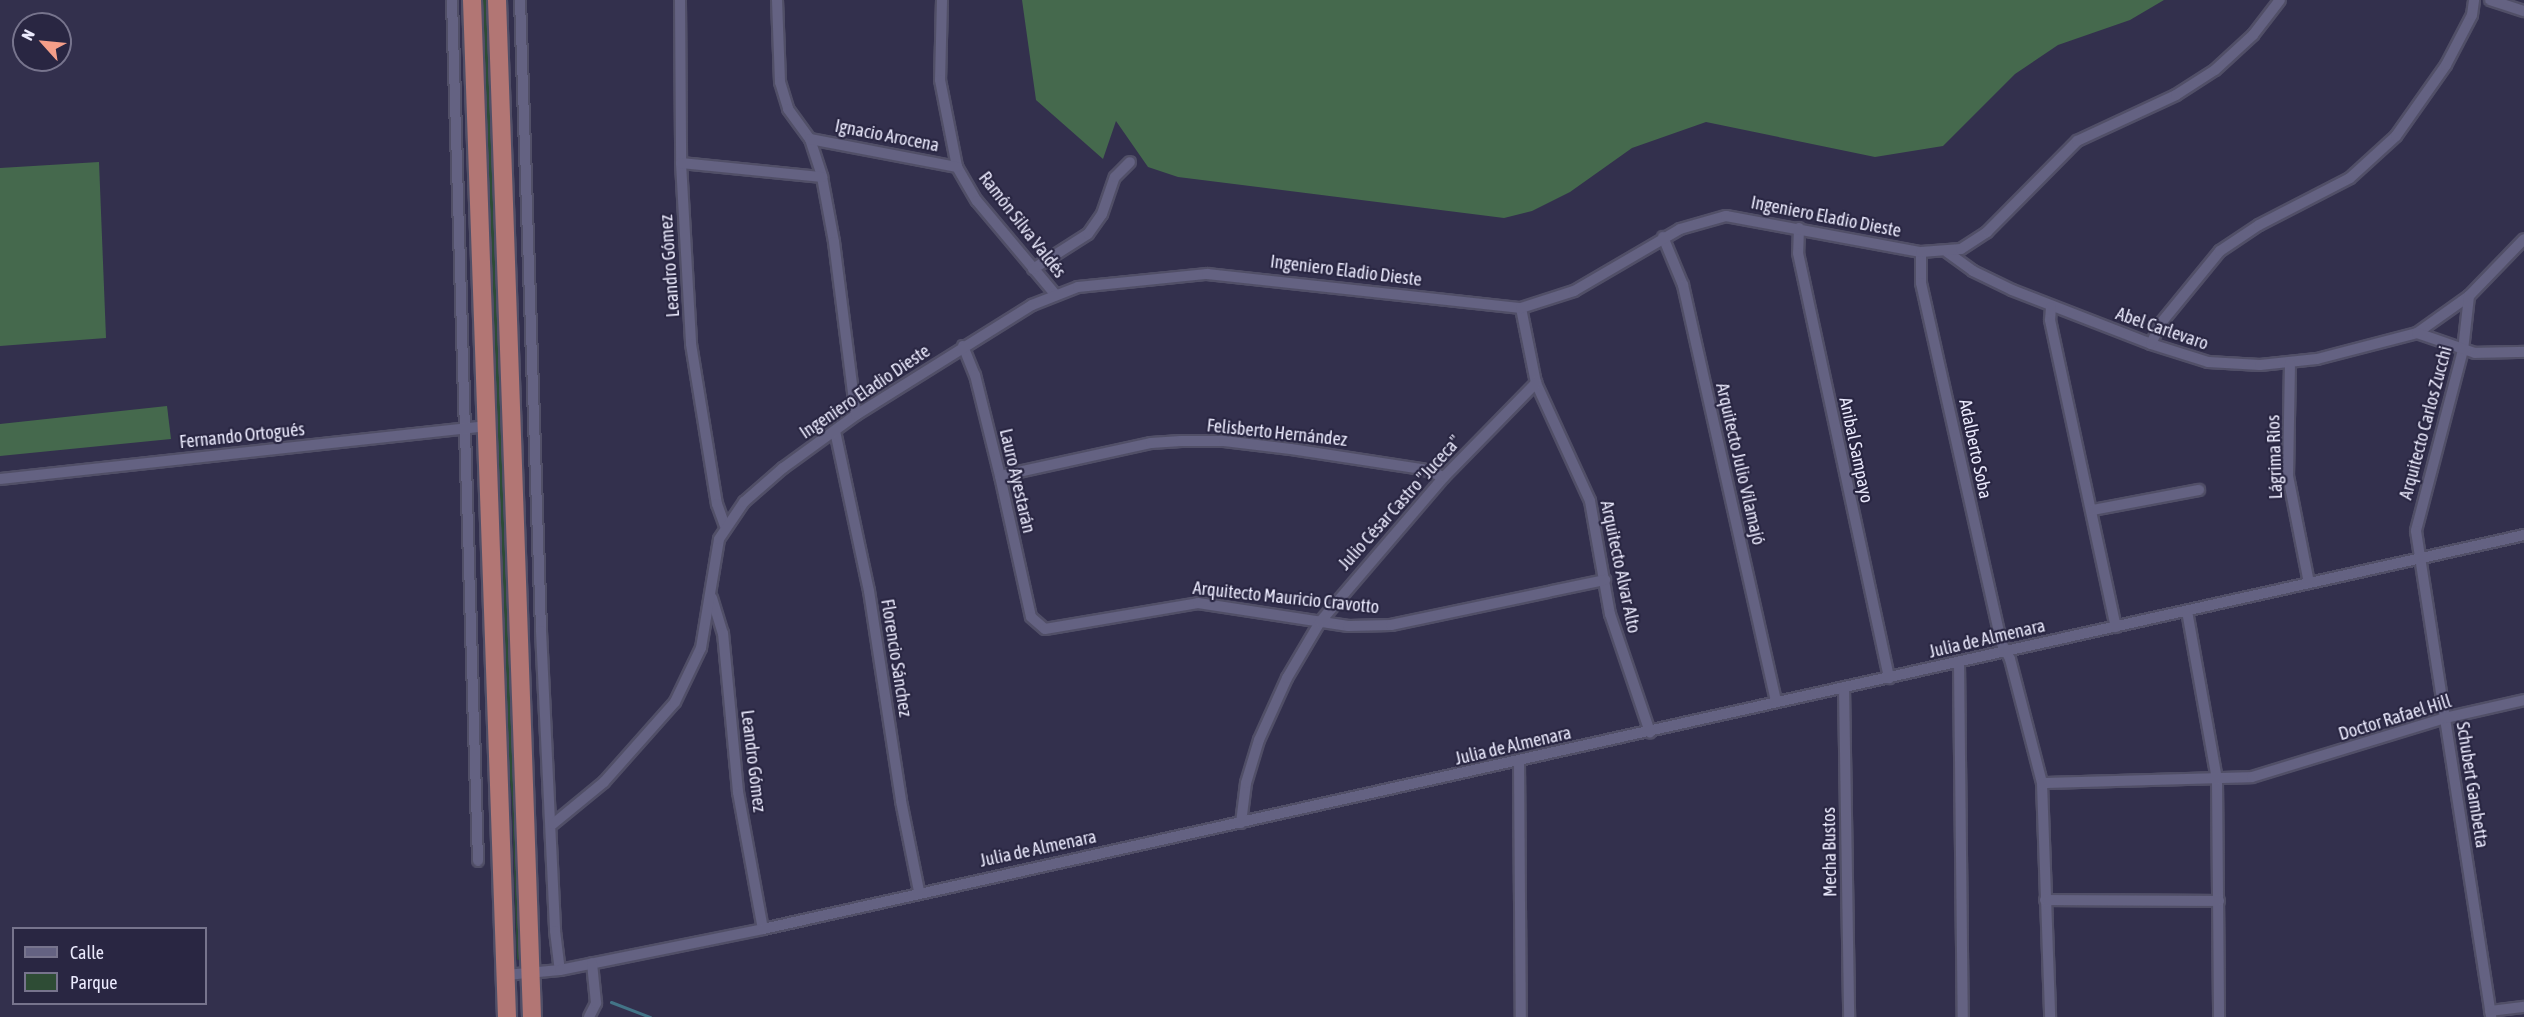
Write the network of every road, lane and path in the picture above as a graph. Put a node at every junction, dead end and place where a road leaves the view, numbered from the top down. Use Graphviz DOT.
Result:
graph roads {
  1 [pos="452,0"];
  2 [pos="472,0"];
  3 [pos="497,0"];
  4 [pos="520,0"];
  5 [pos="680,0"];
  6 [pos="777,0"];
  7 [pos="942,0"];
  8 [pos="2280,0"];
  9 [pos="2474,0"];
  10 [pos="2490,0"];
  11 [pos="2524,11"];
  12 [pos="810,139"];
  13 [pos="1130,162"];
  14 [pos="681,163"];
  15 [pos="957,167"];
  16 [pos="822,177"];
  17 [pos="1799,228"];
  18 [pos="1663,237"];
  19 [pos="2524,239"];
  20 [pos="1921,252"];
  21 [pos="1947,252"];
  22 [pos="1033,269"];
  23 [pos="1055,294"];
  24 [pos="2469,296"];
  25 [pos="2051,307"];
  26 [pos="1521,309"];
  27 [pos="2417,333"];
  28 [pos="2151,344"];
  29 [pos="963,346"];
  30 [pos="2463,350"];
  31 [pos="2524,352"];
  32 [pos="2290,363"];
  33 [pos="1536,383"];
  34 [pos="856,415"];
  35 [pos="487,426"];
  36 [pos="464,430"];
  37 [pos="835,431"];
  38 [pos="1000,476"];
  39 [pos="1444,477"];
  40 [pos="0,479"];
  41 [pos="2199,490"];
  42 [pos="2093,510"];
  43 [pos="725,526"];
  44 [pos="2524,535"];
  45 [pos="2418,558"];
  46 [pos="1605,580"];
  47 [pos="2309,584"];
  48 [pos="712,598"];
  49 [pos="2187,611"];
  50 [pos="1320,622"];
  51 [pos="1035,623"];
  52 [pos="2116,627"];
  53 [pos="2006,652"];
  54 [pos="1959,662"];
  55 [pos="1889,678"];
  56 [pos="1845,687"];
  57 [pos="2524,700"];
  58 [pos="1776,702"];
  59 [pos="2445,717"];
  60 [pos="1650,732"];
  61 [pos="1519,762"];
  62 [pos="2217,780"];
  63 [pos="2042,783"];
  64 [pos="1241,823"];
  65 [pos="553,824"];
  66 [pos="478,861"];
  67 [pos="920,891"];
  68 [pos="2045,900"];
  69 [pos="2219,901"];
  70 [pos="763,929"];
  71 [pos="592,963"];
  72 [pos="560,970"];
  73 [pos="531,973"];
  74 [pos="506,975"];
  75 [pos="2524,1007"];
  76 [pos="2490,1014"];
  77 [pos="507,1017"];
  78 [pos="532,1017"];
  79 [pos="590,1017"];
  80 [pos="1521,1017"];
  81 [pos="1849,1017"];
  82 [pos="1963,1017"];
  83 [pos="2050,1017"];
  84 [pos="2219,1017"];
  1 -- 36 [label="street"];
  2 -- 35 [label="highway"];
  3 -- 73 [label="highway"];
  4 -- 65 [label="street"];
  5 -- 14 [label="street, Leandro Gómez"];
  6 -- 12 [label="street"];
  7 -- 15 [label="street, Ramón Silva Valdés"];
  8 -- 21 [label="street, Ingeniero Eladio Dieste"];
  9 -- 28 [label="street"];
  10 -- 11 [label="street"];
  12 -- 15 [label="street, Ignacio Arocena"];
  12 -- 16 [label="street"];
  13 -- 22 [label="street"];
  14 -- 16 [label="street"];
  14 -- 43 [label="street, Leandro Gómez"];
  15 -- 22 [label="street, Ramón Silva Valdés"];
  16 -- 34 [label="street"];
  17 -- 18 [label="street, Ingeniero Eladio Dieste"];
  17 -- 20 [label="street, Ingeniero Eladio Dieste"];
  17 -- 55 [label="street, Anibal Sampayo"];
  18 -- 26 [label="street, Ingeniero Eladio Dieste"];
  18 -- 58 [label="street, Arquitecto Julio Vilamajó"];
  19 -- 24 [label="street, Arquitecto Carlos Zucchi"];
  20 -- 21 [label="street, Ingeniero Eladio Dieste"];
  20 -- 53 [label="street, Adalberto Soba"];
  21 -- 25 [label="street, Abel Carlevaro"];
  22 -- 23 [label="street, Ramón Silva Valdés"];
  23 -- 26 [label="street, Ingeniero Eladio Dieste"];
  23 -- 29 [label="street, Ingeniero Eladio Dieste"];
  24 -- 27 [label="street, Arquitecto Carlos Zucchi"];
  24 -- 30 [label="street, Arquitecto Carlos Zucchi"];
  25 -- 28 [label="street, Abel Carlevaro"];
  25 -- 42 [label="street"];
  26 -- 33 [label="street, Arquitecto Alvar Alto"];
  27 -- 30 [label="street"];
  27 -- 32 [label="street, Abel Carlevaro"];
  28 -- 32 [label="street, Abel Carlevaro"];
  29 -- 34 [label="street, Ingeniero Eladio Dieste"];
  29 -- 38 [label="street, Lauro Ayestarán"];
  30 -- 31 [label="street"];
  30 -- 45 [label="street, Arquitecto Carlos Zucchi"];
  32 -- 47 [label="street, Lágrima Ríos"];
  33 -- 39 [label="street, Julio César Castro \"Juceca\""];
  33 -- 46 [label="street, Arquitecto Alvar Alto"];
  34 -- 37 [label="street, Ingeniero Eladio Dieste"];
  35 -- 36 [label="street, Fernando Ortogués"];
  35 -- 74 [label="highway"];
  36 -- 40 [label="street, Fernando Ortogués"];
  36 -- 66 [label="street"];
  37 -- 43 [label="street, Ingeniero Eladio Dieste"];
  37 -- 67 [label="street, Florencio Sánchez"];
  38 -- 39 [label="street, Felisberto Hernández"];
  38 -- 51 [label="street, Lauro Ayestarán"];
  39 -- 50 [label="street, Julio César Castro \"Juceca\""];
  41 -- 42 [label="street"];
  42 -- 52 [label="street"];
  43 -- 48 [label="street, Ingeniero Eladio Dieste"];
  44 -- 45 [label="street, Julia de Almenara"];
  45 -- 47 [label="street, Julia de Almenara"];
  45 -- 59 [label="street, Schubert Gambetta"];
  46 -- 50 [label="street, Arquitecto Mauricio Cravotto"];
  46 -- 60 [label="street, Arquitecto Alvar Alto"];
  47 -- 49 [label="street, Julia de Almenara"];
  48 -- 65 [label="street, Ingeniero Eladio Dieste"];
  48 -- 70 [label="street, Leandro Gómez"];
  49 -- 52 [label="street, Julia de Almenara"];
  49 -- 62 [label="street"];
  50 -- 51 [label="street, Arquitecto Mauricio Cravotto"];
  50 -- 64 [label="street, Julio César Castro \"Juceca\""];
  52 -- 53 [label="street, Julia de Almenara"];
  53 -- 54 [label="street, Julia de Almenara"];
  53 -- 63 [label="street, Adalberto Soba"];
  54 -- 55 [label="street, Julia de Almenara"];
  54 -- 82 [label="street"];
  55 -- 56 [label="street, Julia de Almenara"];
  56 -- 58 [label="street, Julia de Almenara"];
  56 -- 81 [label="street, Mecha Bustos"];
  57 -- 59 [label="street, Doctor Rafael Hill"];
  58 -- 60 [label="street, Julia de Almenara"];
  59 -- 62 [label="street, Doctor Rafael Hill"];
  59 -- 76 [label="street, Schubert Gambetta"];
  60 -- 61 [label="street, Julia de Almenara"];
  61 -- 64 [label="street, Julia de Almenara"];
  61 -- 80 [label="street"];
  62 -- 63 [label="street, Doctor Rafael Hill"];
  62 -- 69 [label="street"];
  63 -- 68 [label="street, Adalberto Soba"];
  64 -- 67 [label="street, Julia de Almenara"];
  65 -- 72 [label="street"];
  67 -- 70 [label="street, Julia de Almenara"];
  68 -- 69 [label="street"];
  68 -- 83 [label="street, Adalberto Soba"];
  69 -- 84 [label="street"];
  70 -- 71 [label="street, Julia de Almenara"];
  71 -- 72 [label="street, Julia de Almenara"];
  71 -- 79 [label="street"];
  72 -- 73 [label="street, Julia de Almenara"];
  73 -- 74 [label="street, Julia de Almenara"];
  73 -- 78 [label="highway"];
  74 -- 77 [label="highway"];
  75 -- 76 [label="street"];
}
